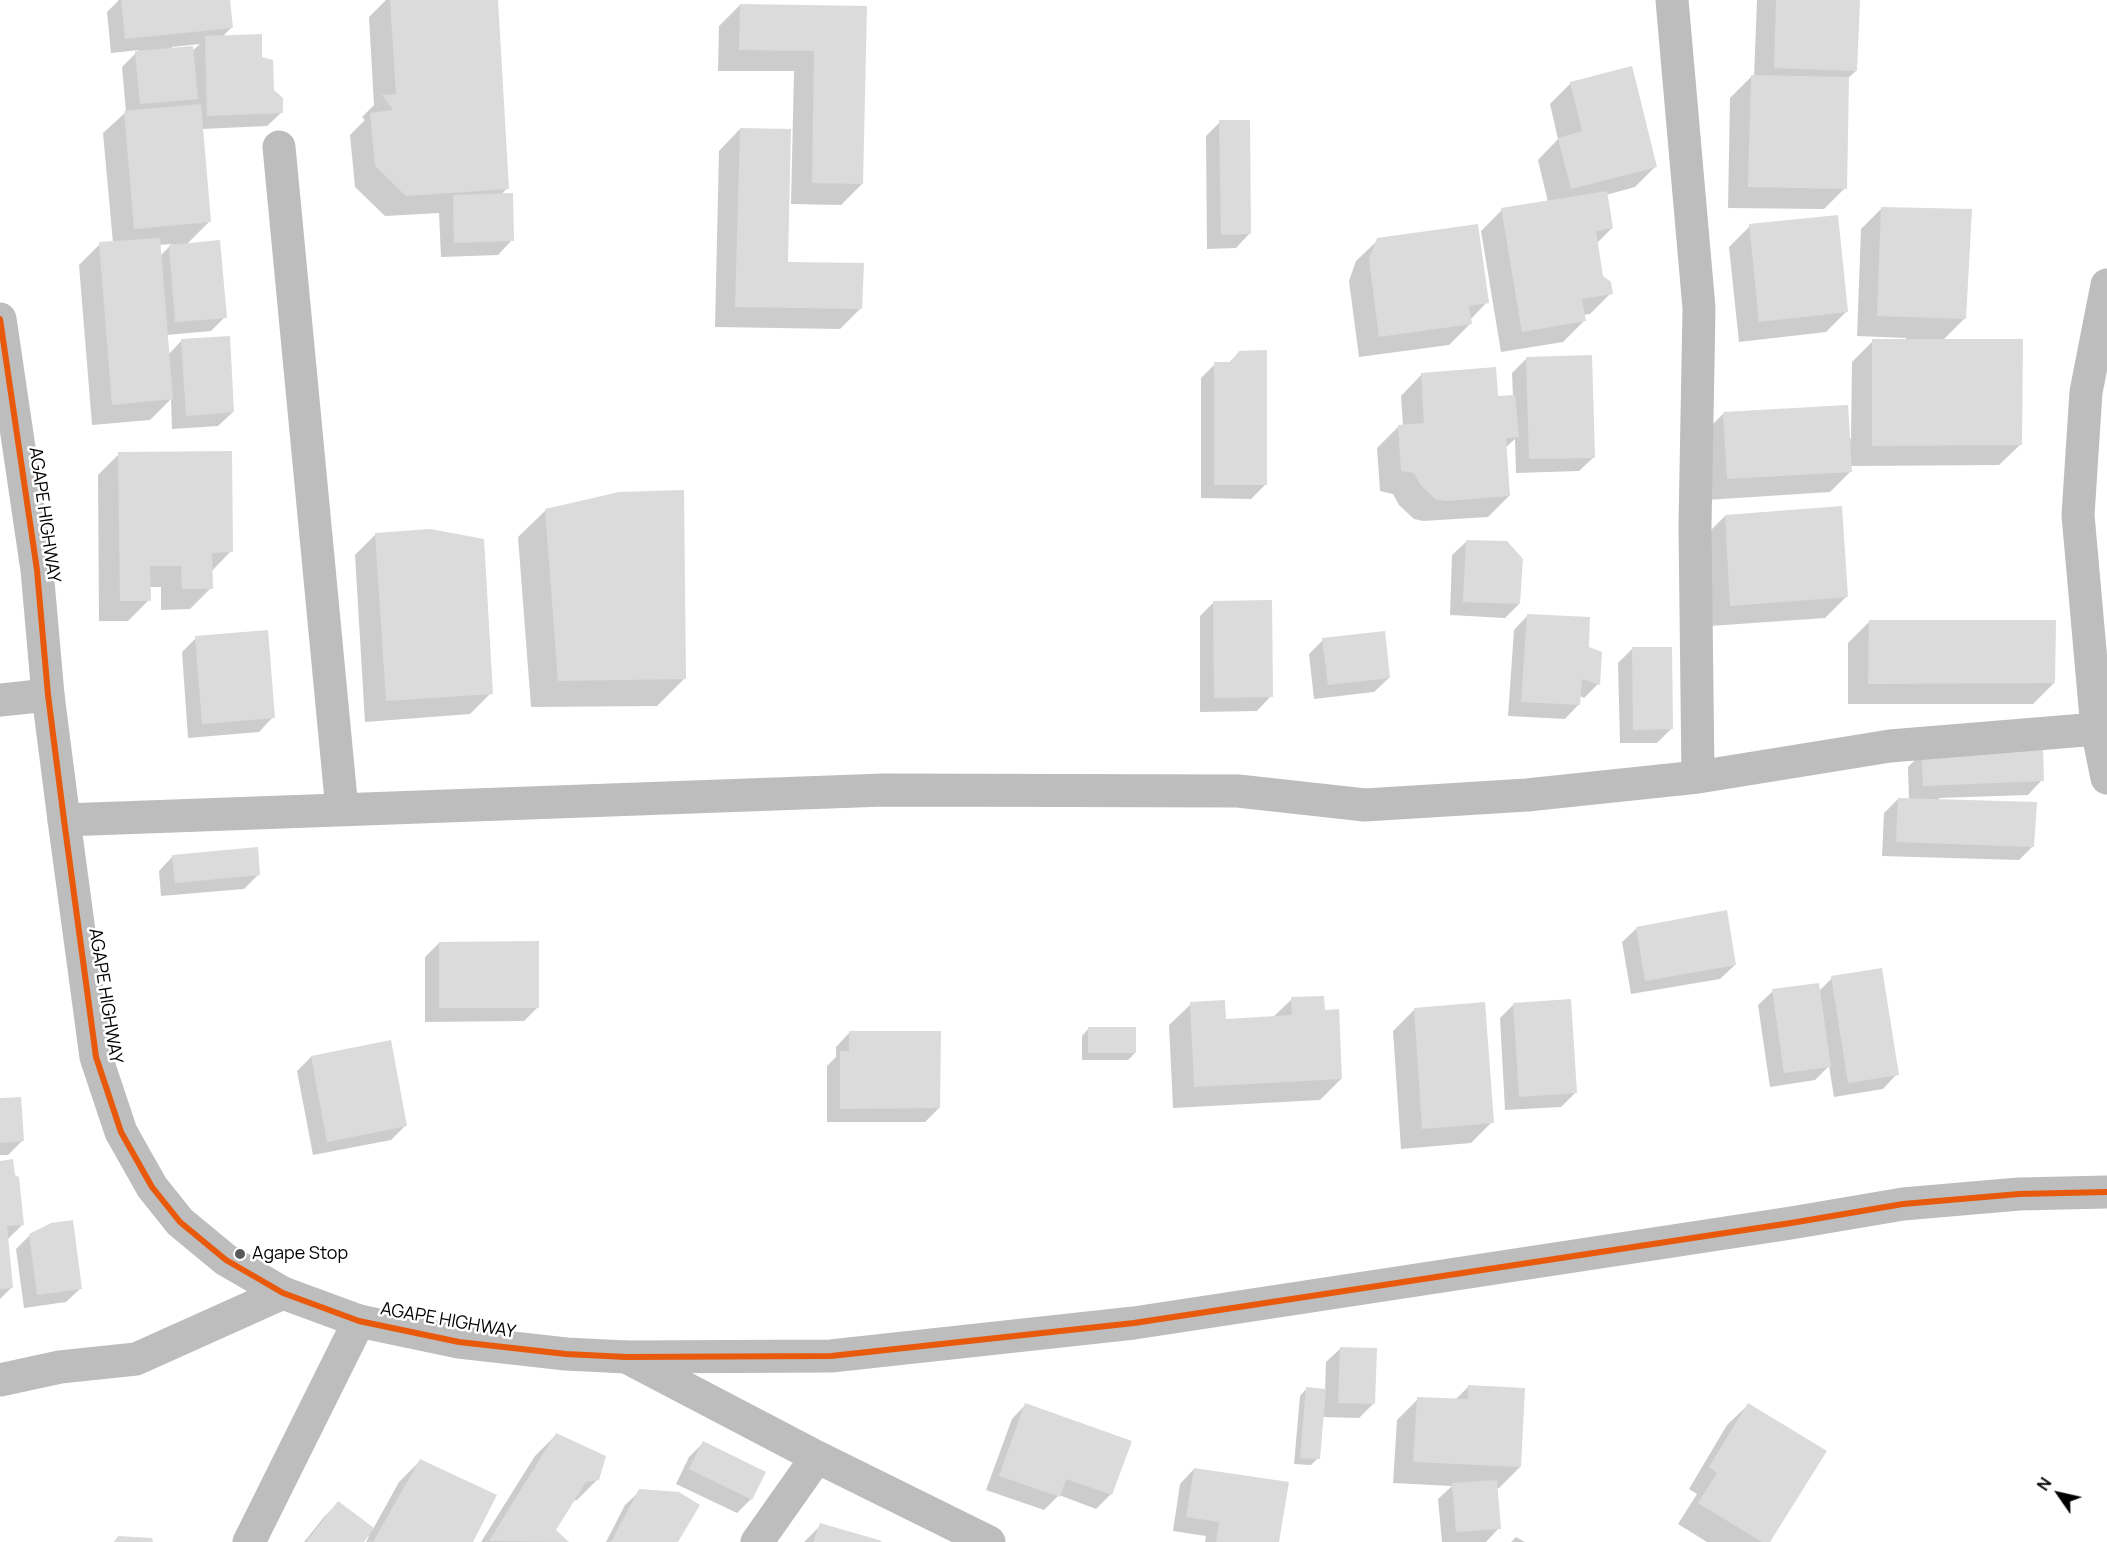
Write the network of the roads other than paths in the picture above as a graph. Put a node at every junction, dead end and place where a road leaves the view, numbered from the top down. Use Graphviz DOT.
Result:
graph roads {
  1 [pos="1672,0"];
  2 [pos="279,147"];
  3 [pos="2107,285"];
  4 [pos="0,319"];
  5 [pos="48,695"];
  6 [pos="0,700"];
  7 [pos="2097,729"];
  8 [pos="1698,777"];
  9 [pos="2107,778"];
  10 [pos="342,810"];
  11 [pos="64,820"];
  12 [pos="2107,1192"];
  13 [pos="283,1293"];
  14 [pos="359,1321"];
  15 [pos="626,1357"];
  16 [pos="0,1380"];
  17 [pos="817,1457"];
  18 [pos="249,1542"];
  19 [pos="757,1542"];
  20 [pos="989,1542"];
  1 -- 8 [label="street"];
  2 -- 10 [label="street"];
  3 -- 7 [label="street"];
  4 -- 5 [label="street, AGAPE HIGHWAY"];
  5 -- 6 [label="street"];
  5 -- 11 [label="street, AGAPE HIGHWAY"];
  7 -- 8 [label="street"];
  7 -- 9 [label="street"];
  8 -- 10 [label="street"];
  10 -- 11 [label="street"];
  11 -- 13 [label="street, AGAPE HIGHWAY"];
  12 -- 15 [label="street, AGAPE HIGHWAY"];
  13 -- 14 [label="street, AGAPE HIGHWAY"];
  13 -- 16 [label="street"];
  14 -- 15 [label="street, AGAPE HIGHWAY"];
  14 -- 18 [label="street"];
  15 -- 17 [label="street"];
  17 -- 19 [label="street"];
  17 -- 20 [label="street"];
}
